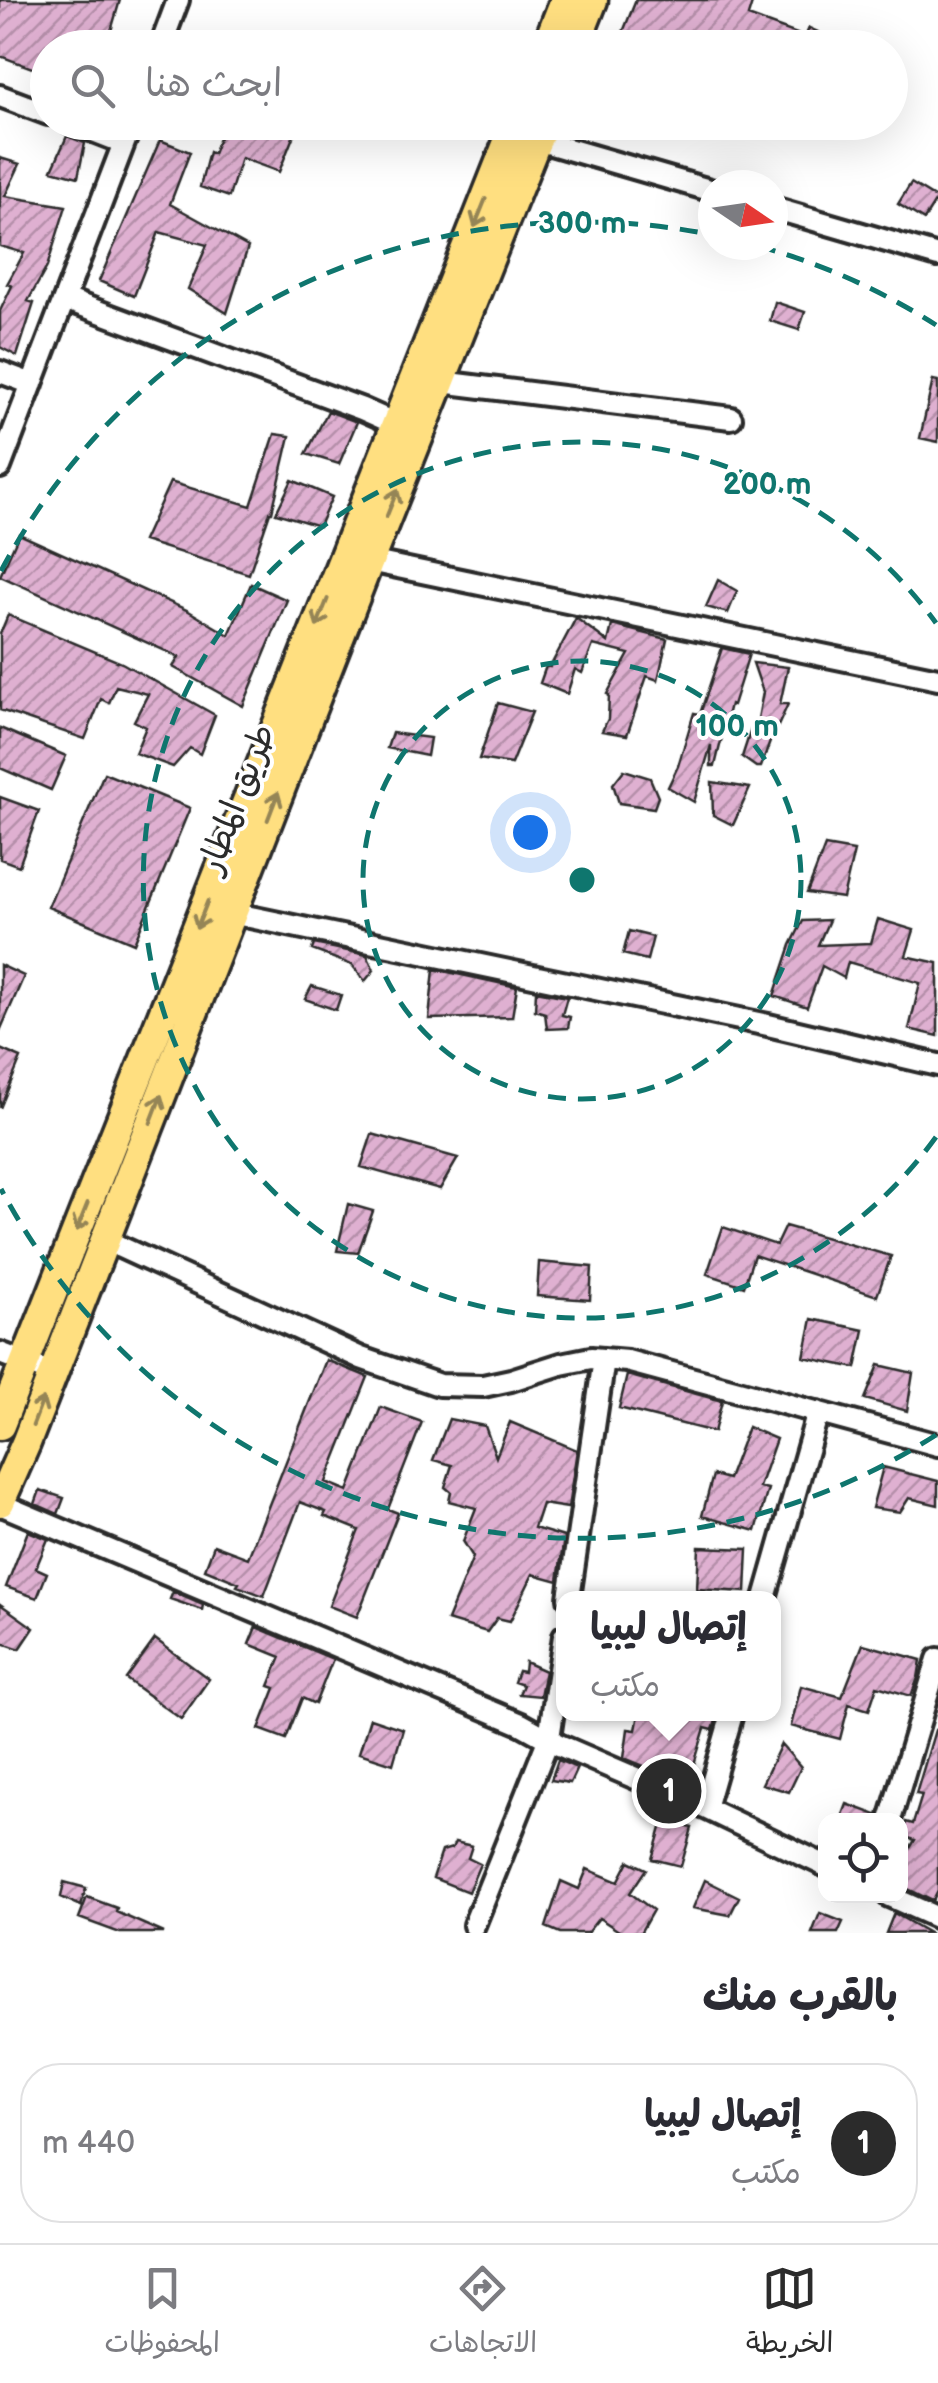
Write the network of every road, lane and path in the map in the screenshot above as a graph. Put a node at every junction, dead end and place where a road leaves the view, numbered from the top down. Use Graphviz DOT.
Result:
graph roads {
  1 [pos="178,0"];
  2 [pos="565,0"];
  3 [pos="592,0"];
  4 [pos="167,30"];
  5 [pos="553,30"];
  6 [pos="581,30"];
  7 [pos="0,96"];
  8 [pos="30,107"];
  9 [pos="125,140"];
  10 [pos="527,140"];
  11 [pos="567,140"];
  12 [pos="698,185"];
  13 [pos="788,212"];
  14 [pos="938,256"];
  15 [pos="470,275"];
  16 [pos="66,299"];
  17 [pos="0,372"];
  18 [pos="441,382"];
  19 [pos="32,384"];
  20 [pos="731,418"];
  21 [pos="396,424"];
  22 [pos="0,467"];
  23 [pos="369,561"];
  24 [pos="938,679"];
  25 [pos="232,912"];
  26 [pos="938,1064"];
  27 [pos="105,1240"];
  28 [pos="12,1358"];
  29 [pos="604,1359"];
  30 [pos="52,1373"];
  31 [pos="818,1412"];
  32 [pos="0,1425"];
  33 [pos="938,1445"];
  34 [pos="0,1503"];
  35 [pos="571,1591"];
  36 [pos="767,1591"];
  37 [pos="938,1659"];
  38 [pos="556,1690"];
  39 [pos="730,1721"];
  40 [pos="549,1738"];
  41 [pos="705,1808"];
  42 [pos="892,1813"];
  43 [pos="818,1862"];
  44 [pos="905,1903"];
  45 [pos="938,1918"];
  46 [pos="474,1925"];
  1 -- 4 [label="street"];
  2 -- 5 [label="highway"];
  3 -- 6 [label="highway"];
  7 -- 8 [label="street"];
  9 -- 16 [label="street"];
  10 -- 15 [label="highway, طريق المطار"];
  11 -- 12 [label="street"];
  13 -- 14 [label="street"];
  15 -- 18 [label="highway, طريق المطار"];
  15 -- 21 [label="highway, طريق المطار"];
  16 -- 19 [label="street"];
  16 -- 21 [label="street"];
  17 -- 19 [label="street"];
  18 -- 20 [label="street"];
  23 -- 18 [label="highway, طريق المطار, one-way"];
  19 -- 22 [label="street"];
  21 -- 28 [label="highway, طريق المطار, one-way"];
  23 -- 24 [label="street"];
  25 -- 23 [label="highway, طريق المطار, one-way"];
  25 -- 26 [label="street"];
  27 -- 25 [label="highway, طريق المطار, one-way"];
  27 -- 29 [label="street"];
  27 -- 30 [label="highway, طريق المطار"];
  28 -- 30 [label="street"];
  28 -- 32 [label="highway, طريق المطار"];
  29 -- 31 [label="street"];
  29 -- 35 [label="street"];
  34 -- 30 [label="highway, طريق المطار, one-way"];
  31 -- 33 [label="street"];
  31 -- 36 [label="street"];
  34 -- 40 [label="street"];
  37 -- 42 [label="street"];
  38 -- 40 [label="street"];
  39 -- 41 [label="street"];
  40 -- 41 [label="street"];
  40 -- 46 [label="street"];
  41 -- 43 [label="street"];
  44 -- 45 [label="street"];
}
